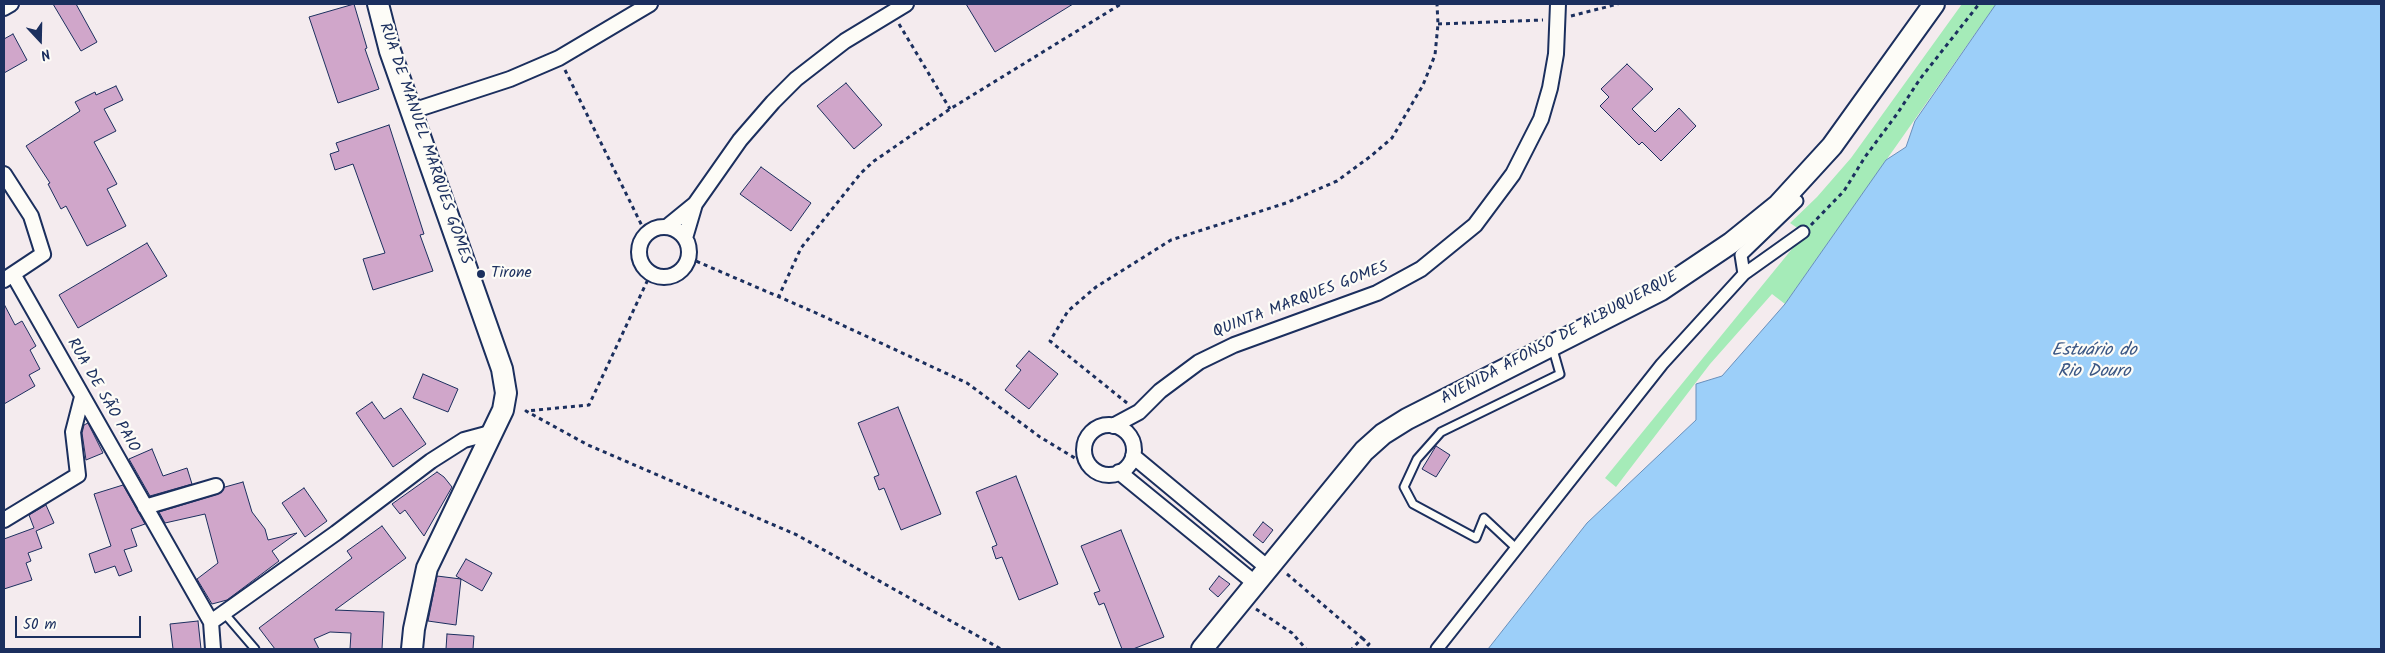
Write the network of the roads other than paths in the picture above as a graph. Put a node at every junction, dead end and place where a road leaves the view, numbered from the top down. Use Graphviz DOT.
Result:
graph roads {
  1 [pos="11,4"];
  2 [pos="378,4"];
  3 [pos="650,4"];
  4 [pos="906,4"];
  5 [pos="1558,4"];
  6 [pos="1934,4"];
  7 [pos="4,8"];
  8 [pos="412,111"];
  9 [pos="4,174"];
  10 [pos="1797,201"];
  11 [pos="695,204"];
  12 [pos="668,226"];
  13 [pos="1803,232"];
  14 [pos="685,238"];
  15 [pos="1744,274"];
  16 [pos="8,277"];
  17 [pos="1552,346"];
  18 [pos="82,397"];
  19 [pos="1139,412"];
  20 [pos="1114,426"];
  21 [pos="490,433"];
  22 [pos="1132,440"];
  23 [pos="1132,456"];
  24 [pos="1119,472"];
  25 [pos="216,486"];
  26 [pos="145,507"];
  27 [pos="4,520"];
  28 [pos="1516,548"];
  29 [pos="1270,575"];
  30 [pos="224,613"];
  31 [pos="211,622"];
  32 [pos="212,649"];
  33 [pos="255,649"];
  34 [pos="412,649"];
  35 [pos="1202,649"];
  36 [pos="1437,649"];
  1 -- 7 [label="street"];
  2 -- 8 [label="main road, RUA DE MANUEL MARQUES GOMES"];
  3 -- 8 [label="street"];
  4 -- 11 [label="street"];
  5 -- 19 [label="street, QUINTA MARQUES GOMES"];
  6 -- 17 [label="main road, AVENIDA AFONSO DE ALBUQUERQUE"];
  8 -- 21 [label="main road, RUA DE MANUEL MARQUES GOMES"];
  9 -- 16 [label="street, RUA DE SÃO PAIO"];
  10 -- 15 [label="street"];
  11 -- 12 [label="street"];
  11 -- 14 [label="street"];
  12 -- 14 [label="street"];
  12 -- 14 [label="street"];
  13 -- 15 [label="street"];
  15 -- 28 [label="street"];
  16 -- 18 [label="street, RUA DE SÃO PAIO"];
  17 -- 28 [label="lane"];
  17 -- 29 [label="main road, AVENIDA AFONSO DE ALBUQUERQUE"];
  18 -- 26 [label="street, RUA DE SÃO PAIO"];
  18 -- 27 [label="street"];
  19 -- 20 [label="street, QUINTA MARQUES GOMES"];
  19 -- 22 [label="street"];
  20 -- 22 [label="street"];
  20 -- 24 [label="street, QUINTA MARQUES GOMES"];
  21 -- 30 [label="street"];
  21 -- 34 [label="main road, RUA DE MANUEL MARQUES GOMES"];
  22 -- 23 [label="street"];
  23 -- 24 [label="street"];
  23 -- 29 [label="street"];
  24 -- 29 [label="street"];
  25 -- 26 [label="street"];
  26 -- 31 [label="street, RUA DE SÃO PAIO"];
  28 -- 36 [label="street"];
  29 -- 35 [label="main road, AVENIDA AFONSO DE ALBUQUERQUE"];
  30 -- 31 [label="street"];
  30 -- 33 [label="lane"];
  31 -- 32 [label="street, RUA DE SÃO PAIO"];
}
